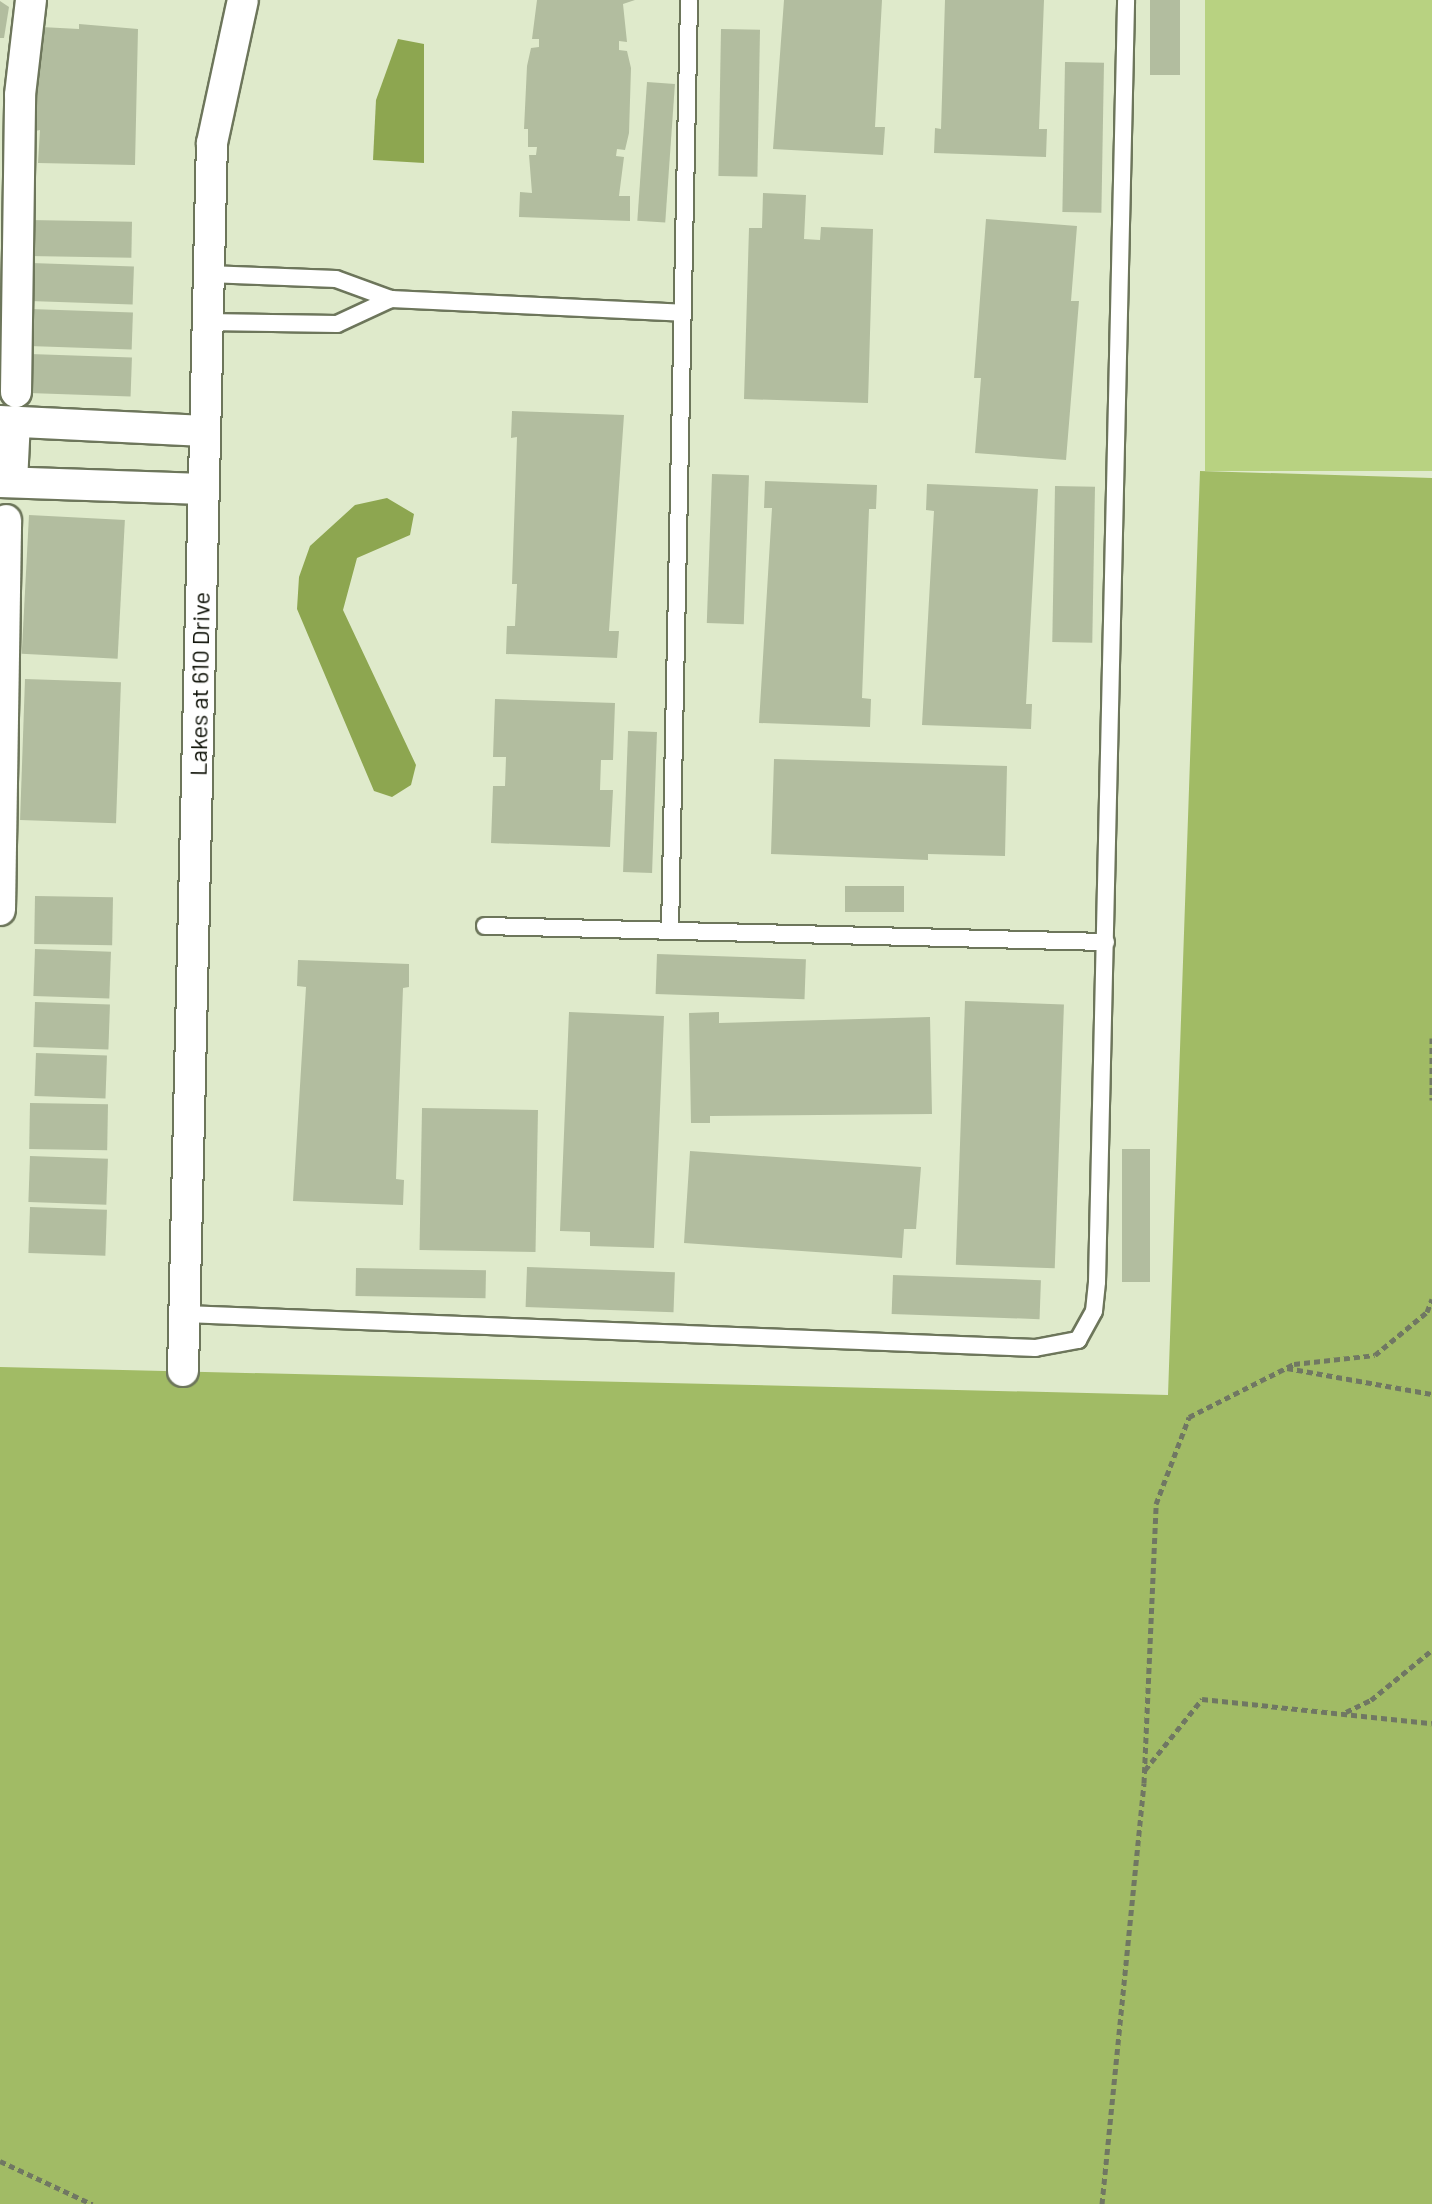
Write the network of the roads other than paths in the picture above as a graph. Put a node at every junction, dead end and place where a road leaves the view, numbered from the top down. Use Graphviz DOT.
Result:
graph roads {
  1 [pos="31,0"];
  2 [pos="243,0"];
  3 [pos="689,0"];
  4 [pos="1126,0"];
  5 [pos="10,167"];
  6 [pos="208,274"];
  7 [pos="391,299"];
  8 [pos="683,313"];
  9 [pos="207,322"];
  10 [pos="10,411"];
  11 [pos="205,431"];
  12 [pos="6,482"];
  13 [pos="203,489"];
  14 [pos="6,520"];
  15 [pos="0,890"];
  16 [pos="0,910"];
  17 [pos="485,926"];
  18 [pos="670,931"];
  19 [pos="1106,942"];
  20 [pos="185,1314"];
  21 [pos="183,1371"];
  1 -- 5 [label="street"];
  2 -- 6 [label="street, Lakes at 610 Drive"];
  3 -- 8 [label="lane"];
  4 -- 19 [label="lane"];
  5 -- 10 [label="street"];
  6 -- 7 [label="lane"];
  6 -- 9 [label="street, Lakes at 610 Drive"];
  7 -- 8 [label="lane"];
  7 -- 9 [label="lane"];
  8 -- 18 [label="lane"];
  9 -- 11 [label="street, Lakes at 610 Drive"];
  10 -- 11 [label="street"];
  10 -- 12 [label="street"];
  11 -- 13 [label="street, Lakes at 610 Drive"];
  12 -- 13 [label="street"];
  13 -- 20 [label="street, Lakes at 610 Drive"];
  14 -- 15 [label="street"];
  15 -- 16 [label="street"];
  17 -- 18 [label="lane"];
  18 -- 19 [label="lane"];
  19 -- 20 [label="lane"];
  20 -- 21 [label="street, Lakes at 610 Drive"];
}
